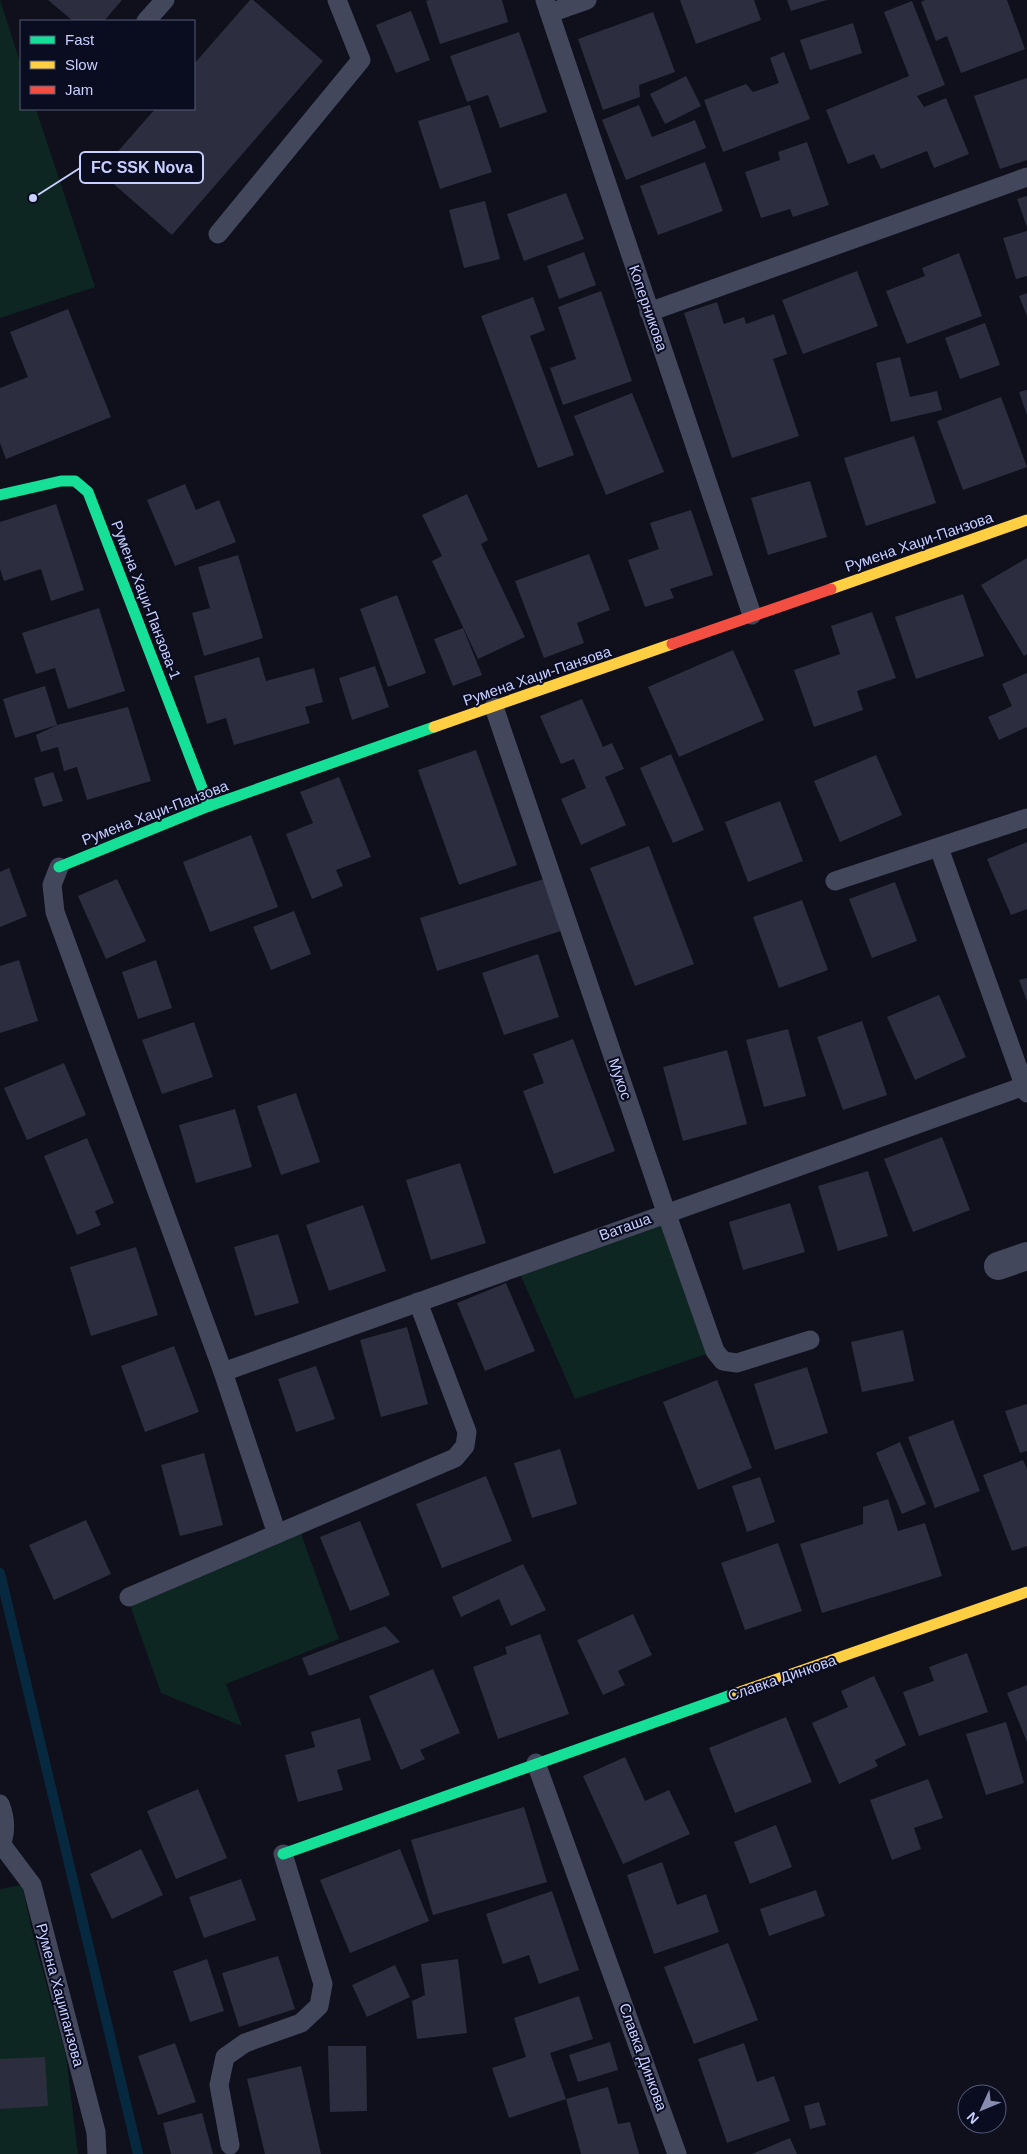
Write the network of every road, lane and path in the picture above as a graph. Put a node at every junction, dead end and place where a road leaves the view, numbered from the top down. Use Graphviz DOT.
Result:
graph roads {
  1 [pos="165,0"];
  2 [pos="337,0"];
  3 [pos="587,0"];
  4 [pos="548,7"];
  5 [pos="147,20"];
  6 [pos="1027,177"];
  7 [pos="218,234"];
  8 [pos="649,312"];
  9 [pos="0,495"];
  10 [pos="1027,520"];
  11 [pos="752,616"];
  12 [pos="494,707"];
  13 [pos="209,806"];
  14 [pos="1027,818"];
  15 [pos="939,848"];
  16 [pos="58,867"];
  17 [pos="835,881"];
  18 [pos="1026,1088"];
  19 [pos="666,1212"];
  20 [pos="1027,1256"];
  21 [pos="998,1266"];
  22 [pos="418,1302"];
  23 [pos="810,1340"];
  24 [pos="223,1372"];
  25 [pos="277,1534"];
  26 [pos="1027,1592"];
  27 [pos="128,1597"];
  28 [pos="536,1763"];
  29 [pos="0,1804"];
  30 [pos="1,1846"];
  31 [pos="283,1854"];
  32 [pos="230,2145"];
  33 [pos="97,2154"];
  34 [pos="677,2154"];
  1 -- 5 [label="lane"];
  2 -- 7 [label="lane"];
  3 -- 4 [label="lane"];
  4 -- 8 [label="lane, Коперникова"];
  6 -- 8 [label="lane"];
  8 -- 11 [label="lane, Коперникова"];
  9 -- 13 [label="street, Румена Хаџи-Панзова-1"];
  10 -- 11 [label="street, Румена Хаџи-Панзова"];
  11 -- 12 [label="street, Румена Хаџи-Панзова"];
  12 -- 13 [label="street, Румена Хаџи-Панзова"];
  12 -- 19 [label="lane, Мукос"];
  13 -- 16 [label="street, Румена Хаџи-Панзова"];
  14 -- 15 [label="lane"];
  15 -- 17 [label="lane"];
  15 -- 18 [label="lane"];
  16 -- 24 [label="lane"];
  18 -- 19 [label="lane, Ваташа"];
  19 -- 22 [label="lane, Ваташа"];
  19 -- 23 [label="lane, Мукос"];
  20 -- 21 [label="street"];
  22 -- 24 [label="lane, Ваташа"];
  22 -- 25 [label="lane"];
  24 -- 25 [label="lane"];
  25 -- 27 [label="lane"];
  26 -- 28 [label="street, Славка Динкова"];
  28 -- 31 [label="street, Славка Динкова"];
  28 -- 34 [label="lane, Славка Динкова"];
  29 -- 30 [label="lane, Румена Хаџипанзова"];
  30 -- 33 [label="lane, Румена Хаџипанзова"];
  31 -- 32 [label="lane"];
}
